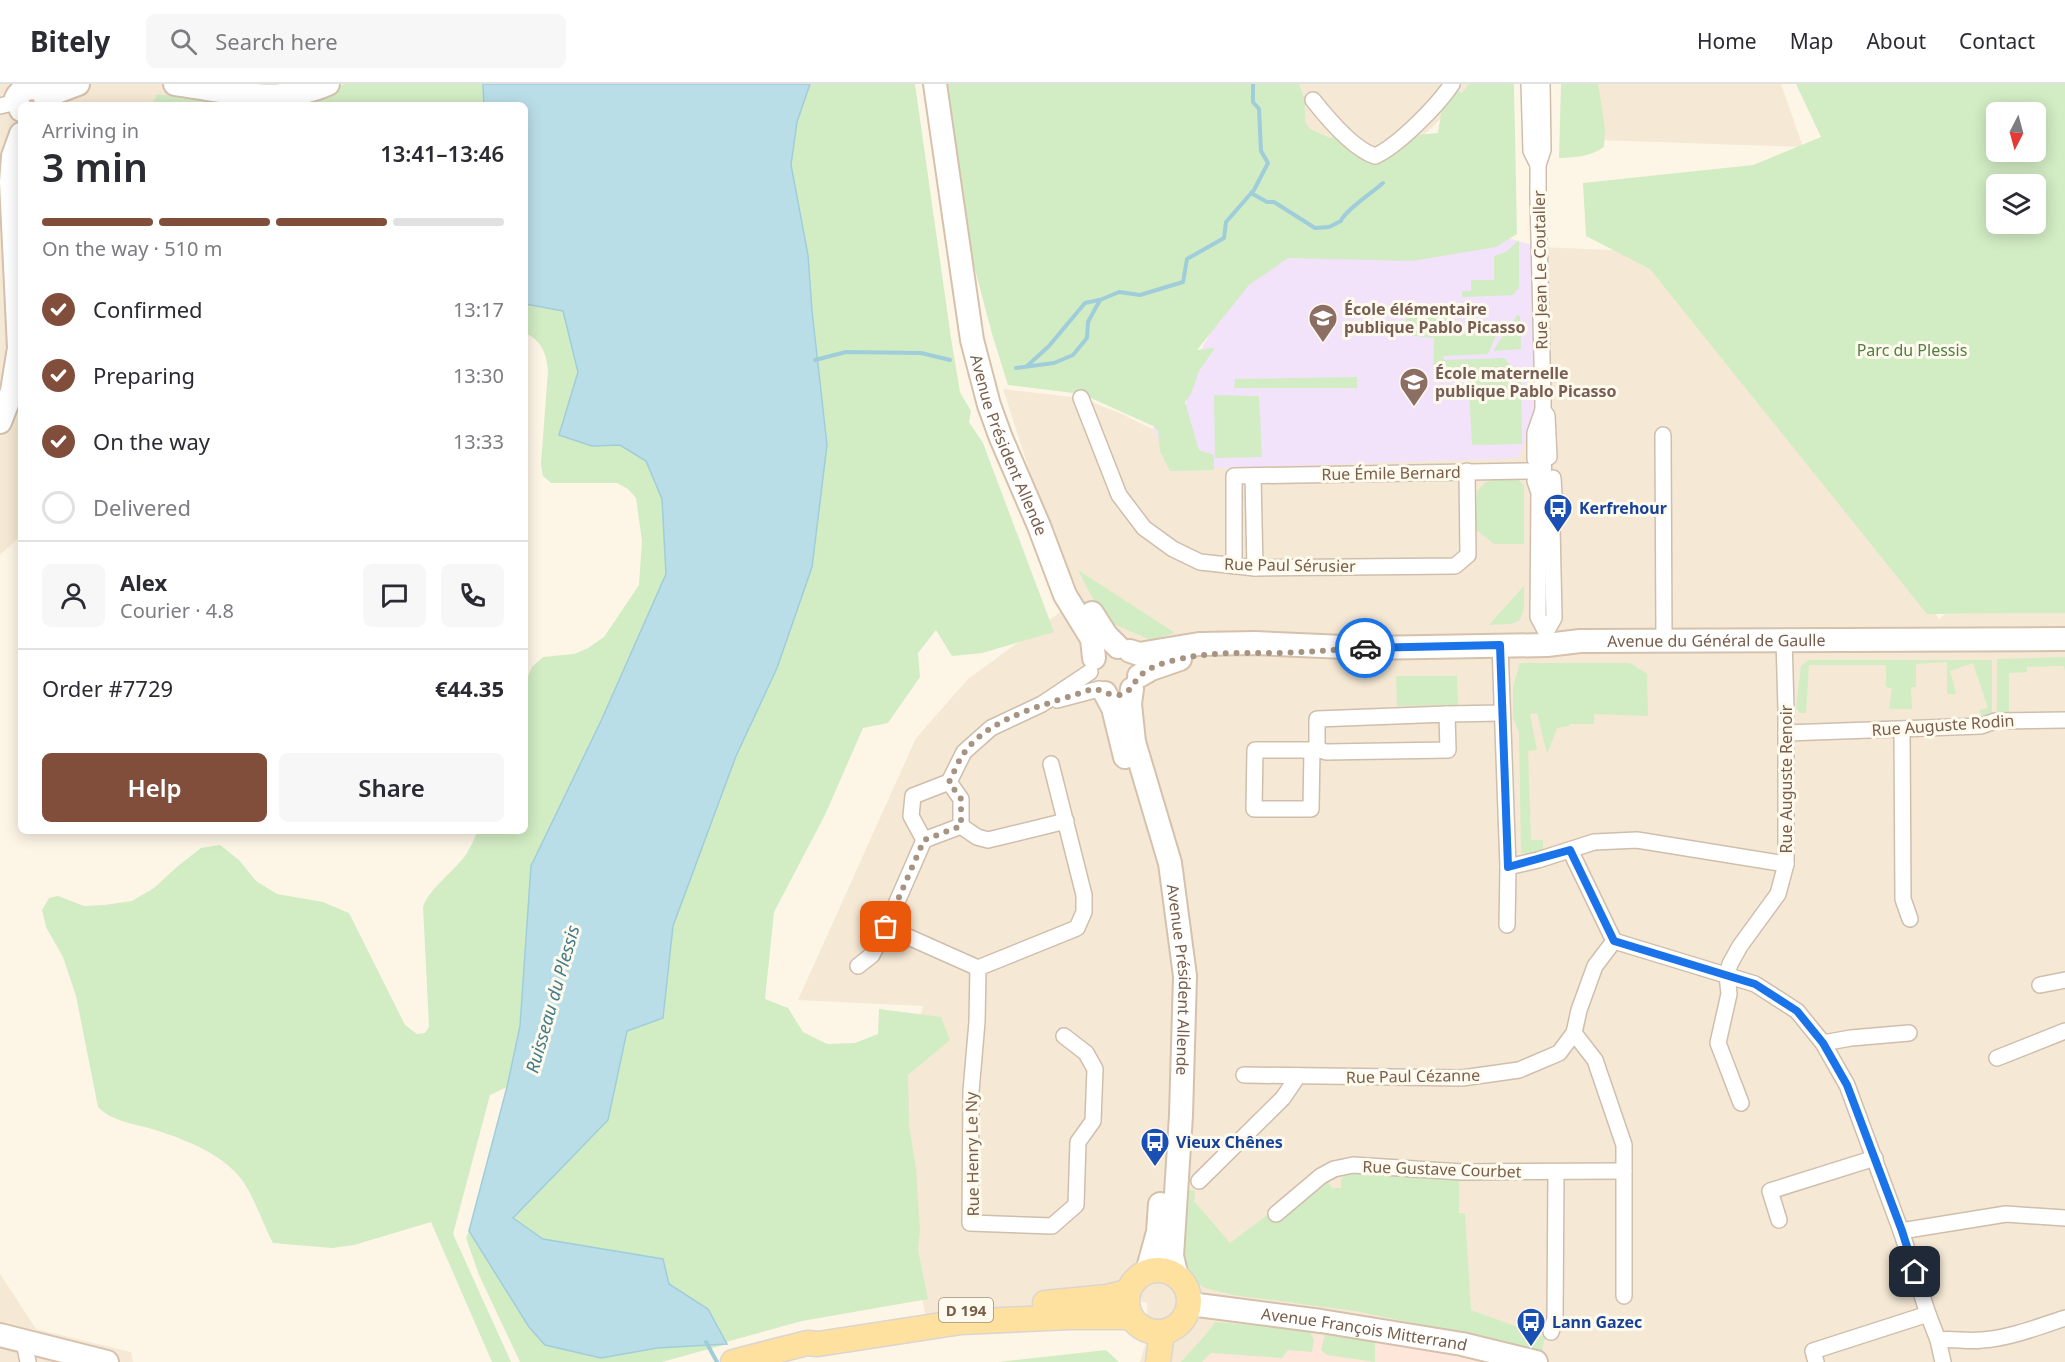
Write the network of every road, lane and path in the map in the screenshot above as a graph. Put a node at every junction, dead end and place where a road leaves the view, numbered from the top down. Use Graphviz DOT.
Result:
graph roads {
  1 [pos="78,84"];
  2 [pos="175,84"];
  3 [pos="328,84"];
  4 [pos="935,84"];
  5 [pos="1452,84"];
  6 [pos="1529,84"];
  7 [pos="1542,84"];
  8 [pos="26,98"];
  9 [pos="1313,100"];
  10 [pos="18,142"];
  11 [pos="1538,165"];
  12 [pos="16,182"];
  13 [pos="954,223"];
  14 [pos="18,293"];
  15 [pos="18,354"];
  16 [pos="1081,398"];
  17 [pos="1543,410"];
  18 [pos="0,422"];
  19 [pos="1663,435"];
  20 [pos="1542,470"];
  21 [pos="1467,471"];
  22 [pos="1253,476"];
  23 [pos="1234,566"];
  24 [pos="1255,568"];
  25 [pos="1546,638"];
  26 [pos="1784,639"];
  27 [pos="2065,639"];
  28 [pos="1664,642"];
  29 [pos="1500,645"];
  30 [pos="1366,648"];
  31 [pos="1124,649"];
  32 [pos="1097,678"];
  33 [pos="1135,682"];
  34 [pos="1502,713"];
  35 [pos="1447,714"];
  36 [pos="2065,720"];
  37 [pos="1902,730"];
  38 [pos="1786,733"];
  39 [pos="1315,749"];
  40 [pos="1051,764"];
  41 [pos="949,782"];
  42 [pos="1066,821"];
  43 [pos="961,826"];
  44 [pos="924,840"];
  45 [pos="1570,850"];
  46 [pos="1786,864"];
  47 [pos="1508,867"];
  48 [pos="1910,918"];
  49 [pos="1508,924"];
  50 [pos="886,927"];
  51 [pos="1614,941"];
  52 [pos="858,966"];
  53 [pos="978,968"];
  54 [pos="1727,974"];
  55 [pos="2065,980"];
  56 [pos="2040,985"];
  57 [pos="2065,1031"];
  58 [pos="1574,1032"];
  59 [pos="1909,1033"];
  60 [pos="1064,1036"];
  61 [pos="1823,1043"];
  62 [pos="1997,1058"];
  63 [pos="1244,1075"];
  64 [pos="1298,1076"];
  65 [pos="1741,1103"];
  66 [pos="1875,1158"];
  67 [pos="1556,1172"];
  68 [pos="1624,1172"];
  69 [pos="1198,1181"];
  70 [pos="1276,1214"];
  71 [pos="2065,1218"];
  72 [pos="1779,1220"];
  73 [pos="1902,1231"];
  74 [pos="1147,1272"];
  75 [pos="1177,1277"];
  76 [pos="1128,1292"];
  77 [pos="1624,1296"];
  78 [pos="1190,1304"];
  79 [pos="1928,1314"];
  80 [pos="1131,1317"];
  81 [pos="2065,1318"];
  82 [pos="1551,1332"];
  83 [pos="1162,1333"];
  84 [pos="0,1335"];
  85 [pos="1938,1340"];
  86 [pos="807,1343"];
  87 [pos="26,1352"];
  88 [pos="735,1361"];
  89 [pos="107,1362"];
  90 [pos="1158,1362"];
  91 [pos="1536,1362"];
  92 [pos="1816,1362"];
  93 [pos="1943,1362"];
  1 -- 8 [label="main road"];
  2 -- 3 [label="main road"];
  4 -- 13 [label="main road, Avenue Président Allende"];
  5 -- 9 [label="street"];
  6 -- 11 [label="street, Rue Jean Le Coutaller"];
  7 -- 11 [label="street, Rue Jean Le Coutaller"];
  10 -- 12 [label="main road"];
  11 -- 17 [label="street, Rue Jean Le Coutaller"];
  12 -- 14 [label="main road"];
  13 -- 31 [label="main road, Avenue Président Allende"];
  13 -- 32 [label="main road, Avenue Président Allende"];
  15 -- 18 [label="main road"];
  16 -- 23 [label="street, Rue Paul Sérusier"];
  17 -- 20 [label="street, Rue Jean Le Coutaller"];
  17 -- 20 [label="street, Rue Jean Le Coutaller"];
  19 -- 28 [label="street"];
  20 -- 21 [label="street, Rue Émile Bernard"];
  20 -- 25 [label="street, Rue Jean Le Coutaller"];
  20 -- 25 [label="street, Rue Jean Le Coutaller"];
  21 -- 22 [label="street, Rue Émile Bernard"];
  21 -- 24 [label="street, Rue Paul Sérusier"];
  22 -- 23 [label="street"];
  22 -- 24 [label="street"];
  23 -- 24 [label="street, Rue Paul Sérusier"];
  25 -- 28 [label="main road, Avenue du Général de Gaulle"];
  25 -- 29 [label="main road, Avenue du Général de Gaulle"];
  26 -- 27 [label="main road, Avenue du Général de Gaulle"];
  26 -- 28 [label="main road, Avenue du Général de Gaulle"];
  26 -- 38 [label="street, Rue Auguste Renoir"];
  29 -- 30 [label="main road, Avenue du Général de Gaulle"];
  29 -- 34 [label="street"];
  30 -- 31 [label="main road, Avenue du Général de Gaulle"];
  30 -- 33 [label="main road, Avenue du Général de Gaulle"];
  31 -- 32 [label="main road"];
  31 -- 33 [label="main road"];
  32 -- 33 [label="main road"];
  32 -- 41 [label="street"];
  32 -- 74 [label="main road, Avenue Président Allende"];
  33 -- 75 [label="main road, Avenue Président Allende"];
  34 -- 35 [label="street"];
  34 -- 47 [label="street"];
  35 -- 39 [label="street"];
  35 -- 39 [label="street"];
  36 -- 37 [label="street, Rue Auguste Rodin"];
  37 -- 38 [label="street, Rue Auguste Rodin"];
  37 -- 48 [label="street"];
  38 -- 46 [label="street, Rue Auguste Renoir"];
  39 -- 39 [label="street"];
  40 -- 42 [label="street"];
  41 -- 43 [label="street"];
  41 -- 44 [label="street"];
  42 -- 43 [label="street"];
  42 -- 53 [label="street"];
  43 -- 44 [label="street"];
  44 -- 50 [label="street"];
  45 -- 46 [label="street"];
  45 -- 47 [label="street"];
  45 -- 51 [label="street"];
  46 -- 54 [label="street, Rue Auguste Renoir"];
  47 -- 49 [label="street"];
  50 -- 52 [label="street"];
  50 -- 53 [label="street"];
  51 -- 54 [label="street"];
  51 -- 58 [label="street, Rue Paul Cézanne"];
  53 -- 60 [label="street, Rue Henry Le Ny"];
  54 -- 61 [label="street"];
  54 -- 65 [label="street"];
  55 -- 56 [label="street"];
  57 -- 62 [label="street"];
  58 -- 64 [label="street, Rue Paul Cézanne"];
  58 -- 68 [label="street"];
  59 -- 61 [label="street"];
  61 -- 66 [label="street"];
  63 -- 64 [label="street, Rue Paul Cézanne"];
  64 -- 69 [label="street"];
  66 -- 72 [label="street"];
  66 -- 73 [label="street"];
  67 -- 68 [label="street, Rue Gustave Courbet"];
  67 -- 70 [label="street, Rue Gustave Courbet"];
  67 -- 82 [label="street"];
  68 -- 77 [label="street"];
  71 -- 73 [label="street"];
  73 -- 79 [label="street"];
  74 -- 75 [label="main road"];
  74 -- 76 [label="main road"];
  75 -- 78 [label="main road"];
  76 -- 80 [label="main road"];
  76 -- 86 [label="main road, D 194"];
  78 -- 83 [label="main road"];
  78 -- 91 [label="main road, Avenue François Mitterrand"];
  79 -- 85 [label="street"];
  79 -- 92 [label="street"];
  80 -- 83 [label="main road"];
  80 -- 86 [label="main road, D 194"];
  81 -- 85 [label="street"];
  83 -- 90 [label="main road"];
  84 -- 87 [label="main road"];
  85 -- 93 [label="street"];
  86 -- 88 [label="main road, D 194"];
  87 -- 89 [label="main road"];
}
